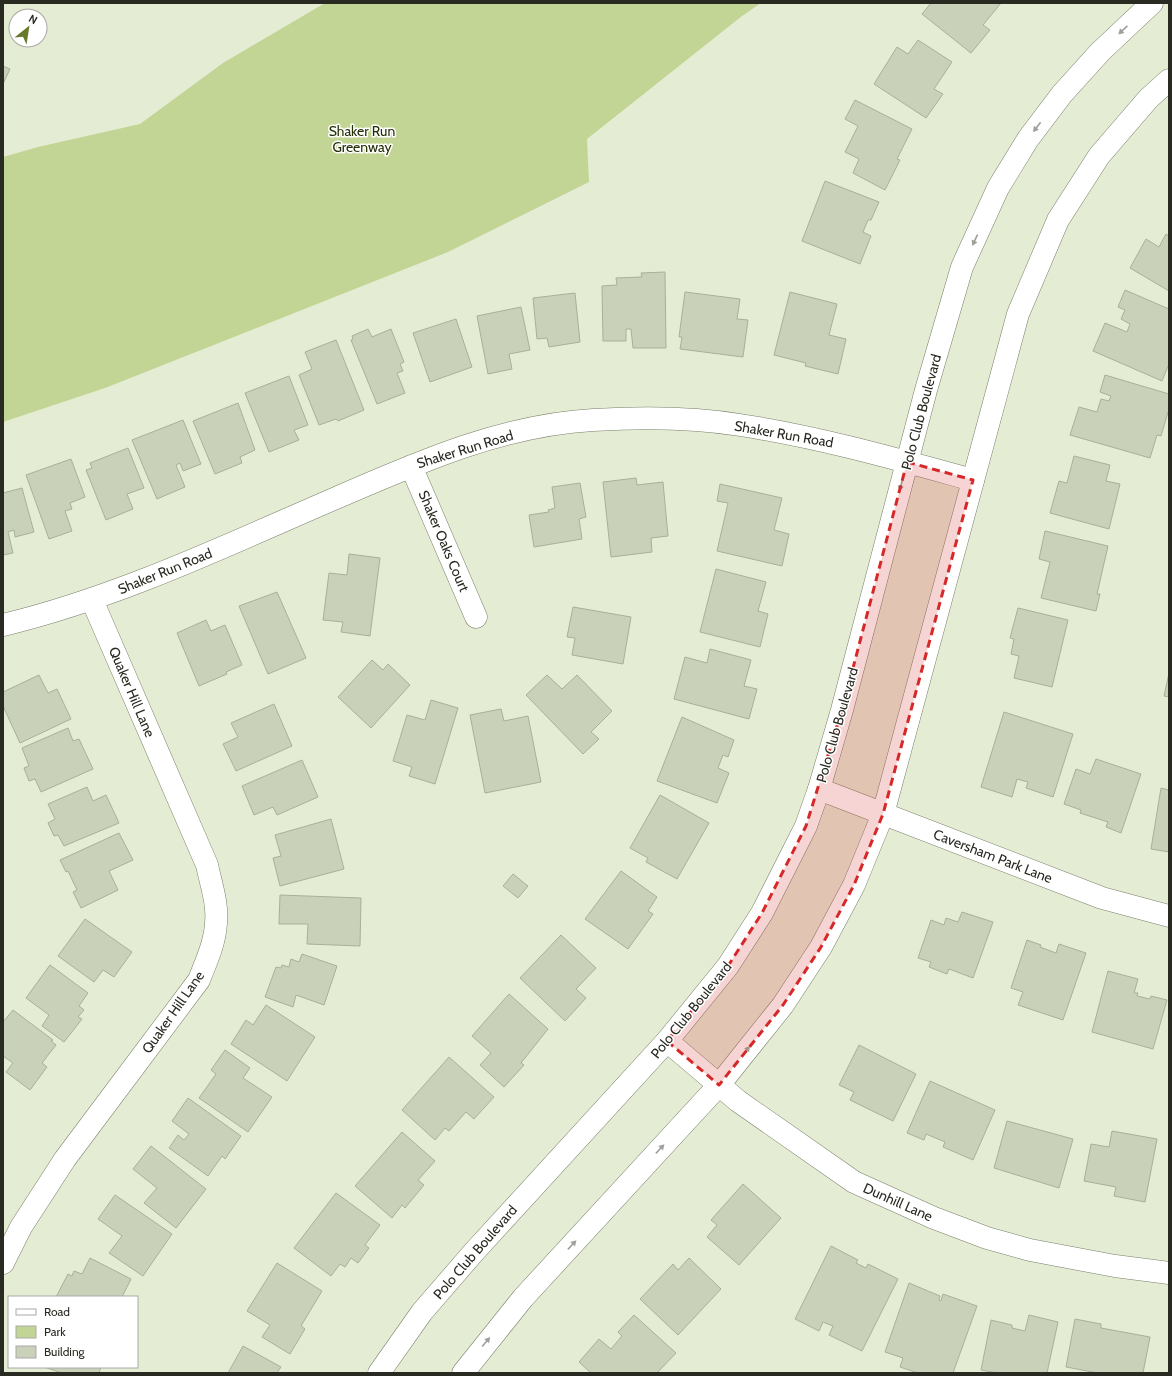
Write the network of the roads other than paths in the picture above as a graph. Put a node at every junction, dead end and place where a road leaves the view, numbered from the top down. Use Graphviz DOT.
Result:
graph roads {
  1 [pos="1152,3"];
  2 [pos="1169,80"];
  3 [pos="908,462"];
  4 [pos="411,466"];
  5 [pos="973,480"];
  6 [pos="92,600"];
  7 [pos="476,617"];
  8 [pos="3,625"];
  9 [pos="819,789"];
  10 [pos="883,814"];
  11 [pos="1169,916"];
  12 [pos="667,1041"];
  13 [pos="719,1085"];
  14 [pos="3,1263"];
  15 [pos="1169,1273"];
  16 [pos="379,1373"];
  17 [pos="463,1373"];
  1 -- 3 [label="street, Polo Club Boulevard, one-way"];
  2 -- 5 [label="street"];
  3 -- 4 [label="street, Shaker Run Road"];
  3 -- 5 [label="street, Shaker Run Road"];
  3 -- 9 [label="street, Polo Club Boulevard, one-way"];
  4 -- 6 [label="street, Shaker Run Road"];
  4 -- 7 [label="street, Shaker Oaks Court"];
  5 -- 10 [label="street"];
  6 -- 8 [label="street, Shaker Run Road"];
  6 -- 14 [label="street, Quaker Hill Lane"];
  9 -- 10 [label="street, Caversham Park Lane"];
  9 -- 12 [label="street, Polo Club Boulevard"];
  10 -- 11 [label="street, Caversham Park Lane"];
  13 -- 10 [label="street, one-way"];
  12 -- 13 [label="street, Dunhill Lane"];
  12 -- 16 [label="street, Polo Club Boulevard"];
  13 -- 15 [label="street, Dunhill Lane"];
  17 -- 13 [label="street, one-way"];
}
